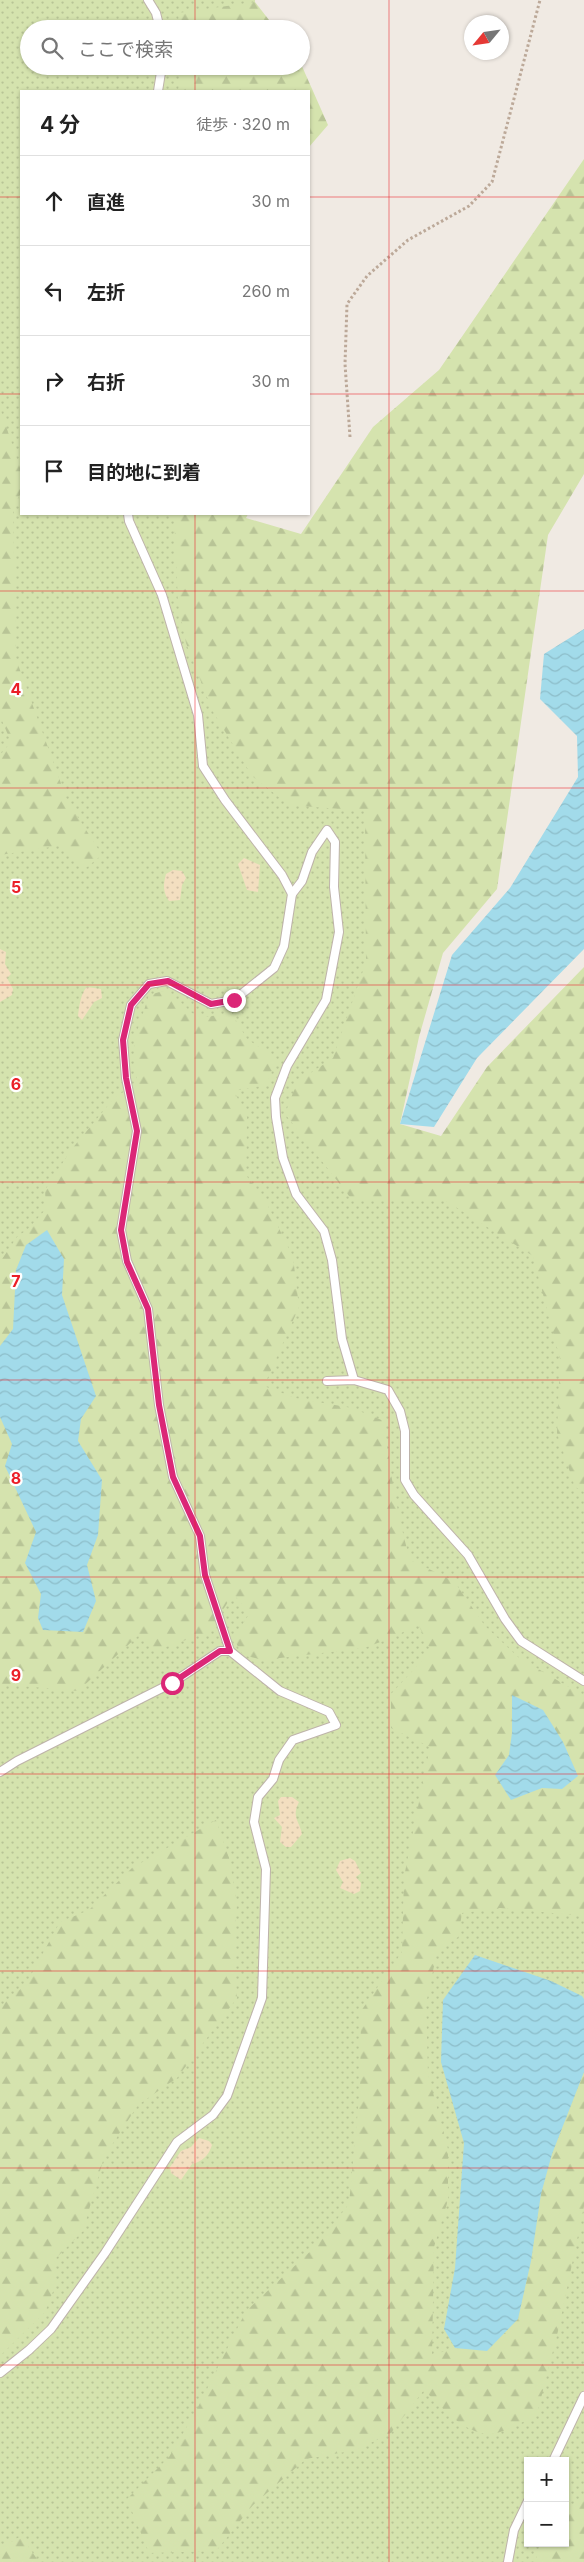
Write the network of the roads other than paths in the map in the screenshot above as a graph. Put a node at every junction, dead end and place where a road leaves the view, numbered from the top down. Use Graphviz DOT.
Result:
graph roads {
  1 [pos="148,0"];
  2 [pos="158,20"];
  3 [pos="161,75"];
  4 [pos="158,90"];
  5 [pos="128,515"];
  6 [pos="292,894"];
  7 [pos="354,1380"];
  8 [pos="327,1381"];
  9 [pos="230,1651"];
  10 [pos="584,1681"];
  11 [pos="0,1772"];
  12 [pos="0,2373"];
  13 [pos="584,2396"];
  14 [pos="555,2457"];
  15 [pos="527,2502"];
  16 [pos="508,2562"];
  1 -- 2 [label="lane"];
  3 -- 4 [label="lane"];
  5 -- 6 [label="lane"];
  6 -- 7 [label="lane"];
  6 -- 9 [label="lane"];
  7 -- 8 [label="lane"];
  7 -- 10 [label="lane"];
  9 -- 11 [label="lane"];
  9 -- 12 [label="lane"];
  13 -- 14 [label="lane"];
  15 -- 16 [label="lane"];
}
